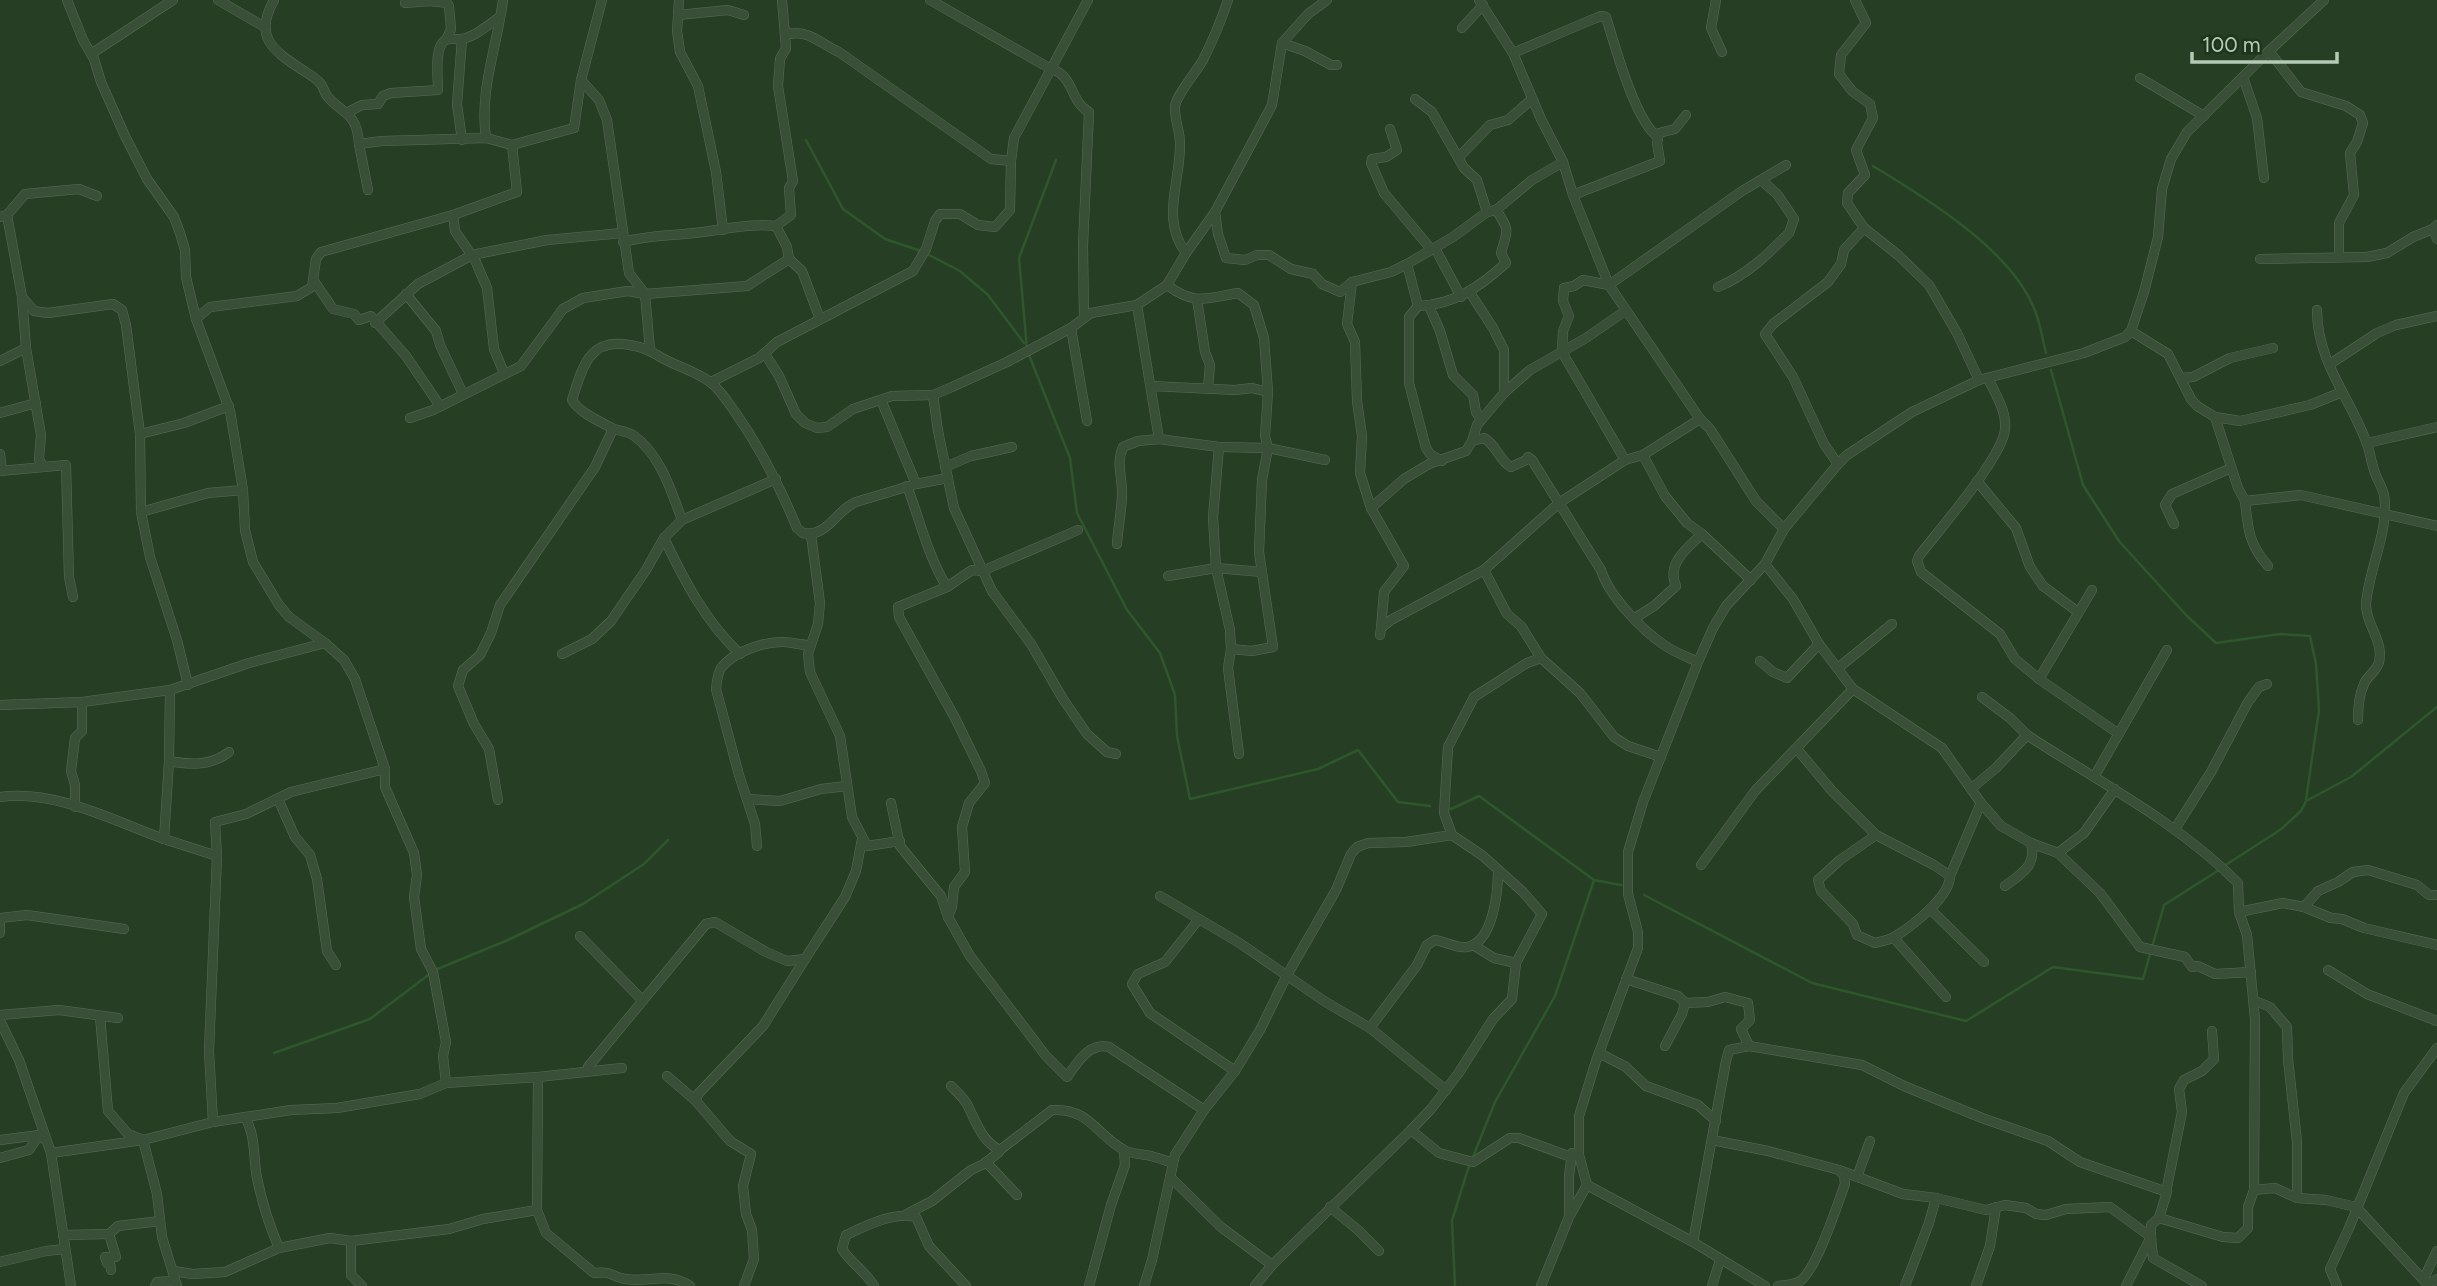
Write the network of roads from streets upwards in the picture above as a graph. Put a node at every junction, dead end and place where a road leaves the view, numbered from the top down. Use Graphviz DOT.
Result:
graph roads {
  1 [pos="67,0"];
  2 [pos="173,0"];
  3 [pos="218,0"];
  4 [pos="274,0"];
  5 [pos="430,0"];
  6 [pos="503,0"];
  7 [pos="602,0"];
  8 [pos="679,0"];
  9 [pos="782,0"];
  10 [pos="930,0"];
  11 [pos="1088,0"];
  12 [pos="1228,0"];
  13 [pos="1327,0"];
  14 [pos="1716,0"];
  15 [pos="1855,0"];
  16 [pos="2324,0"];
  17 [pos="405,3"];
  18 [pos="1481,3"];
  19 [pos="678,15"];
  20 [pos="744,15"];
  21 [pos="500,17"];
  22 [pos="263,26"];
  23 [pos="1462,27"];
  24 [pos="786,31"];
  25 [pos="447,38"];
  26 [pos="462,39"];
  27 [pos="1282,43"];
  28 [pos="2269,51"];
  29 [pos="1722,52"];
  30 [pos="1513,53"];
  31 [pos="91,54"];
  32 [pos="1337,65"];
  33 [pos="1051,69"];
  34 [pos="2242,77"];
  35 [pos="2140,78"];
  36 [pos="581,80"];
  37 [pos="1415,99"];
  38 [pos="1532,99"];
  39 [pos="348,113"];
  40 [pos="1686,115"];
  41 [pos="2204,116"];
  42 [pos="1390,129"];
  43 [pos="1658,137"];
  44 [pos="486,138"];
  45 [pos="462,140"];
  46 [pos="359,144"];
  47 [pos="512,145"];
  48 [pos="1459,157"];
  49 [pos="1011,161"];
  50 [pos="1563,162"];
  51 [pos="1786,165"];
  52 [pos="2264,178"];
  53 [pos="1761,180"];
  54 [pos="368,190"];
  55 [pos="1573,195"];
  56 [pos="97,196"];
  57 [pos="1492,211"];
  58 [pos="1215,212"];
  59 [pos="453,215"];
  60 [pos="4,216"];
  61 [pos="776,226"];
  62 [pos="2435,227"];
  63 [pos="1864,229"];
  64 [pos="723,230"];
  65 [pos="623,238"];
  66 [pos="2437,239"];
  67 [pos="1433,248"];
  68 [pos="1186,253"];
  69 [pos="472,255"];
  70 [pos="2339,256"];
  71 [pos="789,259"];
  72 [pos="2260,259"];
  73 [pos="1407,264"];
  74 [pos="314,281"];
  75 [pos="1352,282"];
  76 [pos="1167,285"];
  77 [pos="1609,285"];
  78 [pos="1718,287"];
  79 [pos="406,294"];
  80 [pos="645,294"];
  81 [pos="1465,294"];
  82 [pos="22,297"];
  83 [pos="1197,299"];
  84 [pos="1137,305"];
  85 [pos="1424,306"];
  86 [pos="2317,310"];
  87 [pos="1625,311"];
  88 [pos="2437,316"];
  89 [pos="1084,318"];
  90 [pos="196,319"];
  91 [pos="820,319"];
  92 [pos="374,323"];
  93 [pos="1070,328"];
  94 [pos="2132,335"];
  95 [pos="26,348"];
  96 [pos="2273,348"];
  97 [pos="650,350"];
  98 [pos="1562,352"];
  99 [pos="765,354"];
  100 [pos="0,360"];
  101 [pos="2330,364"];
  102 [pos="504,373"];
  103 [pos="2181,378"];
  104 [pos="1984,379"];
  105 [pos="711,382"];
  106 [pos="1151,386"];
  107 [pos="1208,388"];
  108 [pos="1268,392"];
  109 [pos="1504,393"];
  110 [pos="2342,393"];
  111 [pos="463,394"];
  112 [pos="933,395"];
  113 [pos="881,400"];
  114 [pos="36,402"];
  115 [pos="229,406"];
  116 [pos="440,406"];
  117 [pos="0,413"];
  118 [pos="2215,417"];
  119 [pos="410,418"];
  120 [pos="1700,419"];
  121 [pos="1481,420"];
  122 [pos="1087,421"];
  123 [pos="2437,426"];
  124 [pos="613,429"];
  125 [pos="140,434"];
  126 [pos="1159,439"];
  127 [pos="1472,441"];
  128 [pos="2367,443"];
  129 [pos="1012,447"];
  130 [pos="1219,447"];
  131 [pos="1268,448"];
  132 [pos="0,454"];
  133 [pos="1643,455"];
  134 [pos="1325,460"];
  135 [pos="1625,460"];
  136 [pos="1442,461"];
  137 [pos="1838,464"];
  138 [pos="43,467"];
  139 [pos="945,467"];
  140 [pos="2231,468"];
  141 [pos="1,471"];
  142 [pos="948,478"];
  143 [pos="776,479"];
  144 [pos="1978,481"];
  145 [pos="912,485"];
  146 [pos="243,490"];
  147 [pos="2245,501"];
  148 [pos="1559,503"];
  149 [pos="1371,508"];
  150 [pos="142,512"];
  151 [pos="2383,514"];
  152 [pos="682,520"];
  153 [pos="2174,524"];
  154 [pos="2437,526"];
  155 [pos="1784,529"];
  156 [pos="1078,530"];
  157 [pos="1702,534"];
  158 [pos="811,535"];
  159 [pos="664,538"];
  160 [pos="1117,544"];
  161 [pos="1765,564"];
  162 [pos="2268,566"];
  163 [pos="1216,568"];
  164 [pos="1484,569"];
  165 [pos="982,571"];
  166 [pos="1262,572"];
  167 [pos="1168,576"];
  168 [pos="1751,580"];
  169 [pos="947,587"];
  170 [pos="2092,590"];
  171 [pos="74,597"];
  172 [pos="2078,612"];
  173 [pos="1635,618"];
  174 [pos="1892,624"];
  175 [pos="326,643"];
  176 [pos="1819,644"];
  177 [pos="810,645"];
  178 [pos="1231,649"];
  179 [pos="2166,650"];
  180 [pos="562,654"];
  181 [pos="740,654"];
  182 [pos="1541,658"];
  183 [pos="1760,661"];
  184 [pos="1698,662"];
  185 [pos="1838,668"];
  186 [pos="2039,679"];
  187 [pos="2267,684"];
  188 [pos="188,685"];
  189 [pos="1853,689"];
  190 [pos="170,690"];
  191 [pos="1982,697"];
  192 [pos="82,702"];
  193 [pos="0,705"];
  194 [pos="2358,720"];
  195 [pos="2119,734"];
  196 [pos="2027,735"];
  197 [pos="1797,749"];
  198 [pos="229,752"];
  199 [pos="1116,754"];
  200 [pos="1239,754"];
  201 [pos="1661,757"];
  202 [pos="169,761"];
  203 [pos="385,769"];
  204 [pos="2094,777"];
  205 [pos="847,786"];
  206 [pos="1972,788"];
  207 [pos="2115,789"];
  208 [pos="0,797"];
  209 [pos="278,799"];
  210 [pos="747,799"];
  211 [pos="498,800"];
  212 [pos="891,803"];
  213 [pos="1981,803"];
  214 [pos="75,807"];
  215 [pos="2175,829"];
  216 [pos="1452,835"];
  217 [pos="1876,835"];
  218 [pos="164,839"];
  219 [pos="862,839"];
  220 [pos="900,841"];
  221 [pos="2031,844"];
  222 [pos="757,846"];
  223 [pos="2058,853"];
  224 [pos="217,856"];
  225 [pos="1701,865"];
  226 [pos="1499,871"];
  227 [pos="1950,876"];
  228 [pos="2005,886"];
  229 [pos="2437,895"];
  230 [pos="1160,896"];
  231 [pos="2304,906"];
  232 [pos="1930,909"];
  233 [pos="2239,912"];
  234 [pos="948,917"];
  235 [pos="1199,919"];
  236 [pos="0,921"];
  237 [pos="124,929"];
  238 [pos="0,930"];
  239 [pos="580,936"];
  240 [pos="1894,938"];
  241 [pos="1473,945"];
  242 [pos="2437,945"];
  243 [pos="805,960"];
  244 [pos="1984,962"];
  245 [pos="1516,963"];
  246 [pos="336,965"];
  247 [pos="2328,970"];
  248 [pos="2251,972"];
  249 [pos="1286,977"];
  250 [pos="1626,979"];
  251 [pos="1946,997"];
  252 [pos="2253,1000"];
  253 [pos="643,1001"];
  254 [pos="1685,1003"];
  255 [pos="0,1015"];
  256 [pos="100,1016"];
  257 [pos="118,1018"];
  258 [pos="0,1021"];
  259 [pos="2437,1021"];
  260 [pos="1370,1028"];
  261 [pos="2212,1031"];
  262 [pos="1665,1046"];
  263 [pos="1749,1046"];
  264 [pos="2437,1048"];
  265 [pos="1599,1053"];
  266 [pos="588,1067"];
  267 [pos="622,1068"];
  268 [pos="1235,1071"];
  269 [pos="667,1076"];
  270 [pos="538,1077"];
  271 [pos="446,1083"];
  272 [pos="951,1086"];
  273 [pos="1446,1090"];
  274 [pos="696,1101"];
  275 [pos="1204,1110"];
  276 [pos="245,1117"];
  277 [pos="1716,1121"];
  278 [pos="213,1122"];
  279 [pos="1411,1130"];
  280 [pos="1578,1135"];
  281 [pos="43,1138"];
  282 [pos="0,1140"];
  283 [pos="143,1140"];
  284 [pos="1712,1140"];
  285 [pos="1870,1141"];
  286 [pos="1000,1150"];
  287 [pos="1124,1151"];
  288 [pos="51,1153"];
  289 [pos="1571,1157"];
  290 [pos="0,1158"];
  291 [pos="986,1162"];
  292 [pos="1173,1163"];
  293 [pos="1839,1170"];
  294 [pos="1170,1177"];
  295 [pos="1857,1177"];
  296 [pos="1587,1185"];
  297 [pos="2254,1190"];
  298 [pos="2166,1192"];
  299 [pos="1017,1195"];
  300 [pos="1936,1198"];
  301 [pos="2297,1198"];
  302 [pos="1330,1207"];
  303 [pos="1996,1207"];
  304 [pos="2356,1207"];
  305 [pos="537,1210"];
  306 [pos="907,1214"];
  307 [pos="1569,1217"];
  308 [pos="2159,1218"];
  309 [pos="160,1221"];
  310 [pos="109,1234"];
  311 [pos="63,1236"];
  312 [pos="2151,1237"];
  313 [pos="351,1241"];
  314 [pos="1693,1242"];
  315 [pos="279,1248"];
  316 [pos="65,1249"];
  317 [pos="1379,1251"];
  318 [pos="2437,1251"];
  319 [pos="1720,1260"];
  320 [pos="0,1262"];
  321 [pos="1272,1265"];
  322 [pos="111,1270"];
  323 [pos="175,1279"];
  324 [pos="2437,1279"];
  325 [pos="2427,1283"];
  326 [pos="71,1286"];
  327 [pos="155,1286"];
  328 [pos="362,1286"];
  329 [pos="690,1286"];
  330 [pos="744,1286"];
  331 [pos="874,1286"];
  332 [pos="967,1286"];
  333 [pos="1089,1286"];
  334 [pos="1144,1286"];
  335 [pos="1255,1286"];
  336 [pos="1542,1286"];
  337 [pos="1712,1286"];
  338 [pos="1765,1286"];
  339 [pos="1778,1286"];
  340 [pos="1905,1286"];
  341 [pos="1976,1286"];
  342 [pos="2126,1286"];
  343 [pos="2202,1286"];
  344 [pos="2337,1286"];
  1 -- 31 [label="street"];
  2 -- 31 [label="street"];
  3 -- 22 [label="street"];
  4 -- 22 [label="street"];
  5 -- 17 [label="street"];
  5 -- 25 [label="street"];
  6 -- 21 [label="street"];
  7 -- 36 [label="street"];
  8 -- 19 [label="street"];
  9 -- 24 [label="street"];
  10 -- 33 [label="street"];
  11 -- 33 [label="street"];
  12 -- 68 [label="street"];
  13 -- 27 [label="street"];
  14 -- 29 [label="street"];
  15 -- 63 [label="street"];
  16 -- 28 [label="street"];
  18 -- 23 [label="street"];
  18 -- 30 [label="street"];
  19 -- 20 [label="street"];
  19 -- 64 [label="street"];
  21 -- 26 [label="street"];
  21 -- 44 [label="street"];
  22 -- 39 [label="street"];
  24 -- 49 [label="street"];
  24 -- 61 [label="street"];
  25 -- 26 [label="street"];
  25 -- 39 [label="street"];
  26 -- 45 [label="street"];
  27 -- 32 [label="street"];
  27 -- 58 [label="street"];
  28 -- 34 [label="street"];
  28 -- 70 [label="street"];
  30 -- 38 [label="street"];
  30 -- 43 [label="street"];
  31 -- 90 [label="street"];
  33 -- 49 [label="street"];
  33 -- 89 [label="street"];
  34 -- 41 [label="street"];
  34 -- 52 [label="street"];
  35 -- 41 [label="street"];
  36 -- 47 [label="street"];
  36 -- 65 [label="street"];
  37 -- 48 [label="street"];
  38 -- 48 [label="street"];
  38 -- 50 [label="street"];
  39 -- 46 [label="street"];
  40 -- 43 [label="street"];
  41 -- 94 [label="street"];
  42 -- 67 [label="street"];
  43 -- 55 [label="street"];
  44 -- 45 [label="street"];
  44 -- 47 [label="street"];
  45 -- 46 [label="street"];
  46 -- 54 [label="street"];
  47 -- 59 [label="street"];
  48 -- 57 [label="street"];
  49 -- 91 [label="street"];
  50 -- 55 [label="street"];
  50 -- 57 [label="street"];
  51 -- 53 [label="street"];
  53 -- 77 [label="street"];
  53 -- 78 [label="street"];
  55 -- 77 [label="street"];
  56 -- 60 [label="street"];
  57 -- 67 [label="street"];
  57 -- 81 [label="street"];
  58 -- 68 [label="street"];
  58 -- 75 [label="street"];
  59 -- 69 [label="street"];
  59 -- 74 [label="street"];
  60 -- 82 [label="street"];
  61 -- 64 [label="street"];
  61 -- 71 [label="street"];
  62 -- 66 [label="street"];
  62 -- 70 [label="street"];
  63 -- 104 [label="street"];
  63 -- 137 [label="street"];
  64 -- 65 [label="street"];
  65 -- 69 [label="street"];
  65 -- 80 [label="street"];
  67 -- 73 [label="street"];
  67 -- 81 [label="street"];
  68 -- 76 [label="street"];
  69 -- 79 [label="street"];
  69 -- 102 [label="street"];
  70 -- 72 [label="street"];
  71 -- 80 [label="street"];
  71 -- 91 [label="street"];
  73 -- 75 [label="street"];
  73 -- 85 [label="street"];
  74 -- 90 [label="street"];
  74 -- 92 [label="street"];
  75 -- 149 [label="street"];
  76 -- 83 [label="street"];
  76 -- 84 [label="street"];
  77 -- 87 [label="street"];
  77 -- 98 [label="street"];
  79 -- 92 [label="street"];
  79 -- 111 [label="street"];
  80 -- 97 [label="street"];
  80 -- 102 [label="street"];
  81 -- 85 [label="street"];
  81 -- 109 [label="street"];
  82 -- 95 [label="street"];
  82 -- 125 [label="street"];
  83 -- 107 [label="street"];
  83 -- 108 [label="street"];
  84 -- 89 [label="street"];
  84 -- 106 [label="street"];
  85 -- 121 [label="street"];
  85 -- 136 [label="street"];
  86 -- 101 [label="street"];
  87 -- 98 [label="street"];
  87 -- 120 [label="street"];
  88 -- 101 [label="street"];
  89 -- 93 [label="street"];
  90 -- 115 [label="street"];
  91 -- 99 [label="street"];
  92 -- 116 [label="street"];
  93 -- 112 [label="street"];
  93 -- 122 [label="street"];
  94 -- 103 [label="street"];
  94 -- 104 [label="street"];
  95 -- 100 [label="street"];
  95 -- 114 [label="street"];
  96 -- 103 [label="street"];
  97 -- 105 [label="street"];
  97 -- 124 [label="street"];
  98 -- 109 [label="street"];
  98 -- 135 [label="street"];
  99 -- 105 [label="street"];
  99 -- 113 [label="street"];
  101 -- 110 [label="street"];
  102 -- 111 [label="street"];
  103 -- 118 [label="street"];
  104 -- 137 [label="street"];
  104 -- 144 [label="street"];
  105 -- 143 [label="street"];
  106 -- 107 [label="street"];
  106 -- 126 [label="street"];
  107 -- 108 [label="street"];
  108 -- 131 [label="street"];
  109 -- 121 [label="street"];
  110 -- 118 [label="street"];
  110 -- 128 [label="street"];
  111 -- 116 [label="street"];
  112 -- 113 [label="street"];
  112 -- 139 [label="street"];
  113 -- 145 [label="street"];
  114 -- 117 [label="street"];
  114 -- 138 [label="street"];
  115 -- 125 [label="street"];
  115 -- 146 [label="street"];
  116 -- 119 [label="street"];
  118 -- 140 [label="street"];
  120 -- 133 [label="street"];
  120 -- 155 [label="street"];
  121 -- 127 [label="street"];
  123 -- 128 [label="street"];
  124 -- 152 [label="street"];
  124 -- 211 [label="street"];
  125 -- 150 [label="street"];
  126 -- 130 [label="street"];
  126 -- 160 [label="street"];
  127 -- 136 [label="street"];
  127 -- 148 [label="street"];
  128 -- 151 [label="street"];
  129 -- 139 [label="street"];
  130 -- 131 [label="street"];
  130 -- 163 [label="street"];
  131 -- 134 [label="street"];
  131 -- 166 [label="street"];
  132 -- 141 [label="street"];
  133 -- 135 [label="street"];
  133 -- 157 [label="street"];
  135 -- 148 [label="street"];
  136 -- 149 [label="street"];
  137 -- 155 [label="street"];
  138 -- 141 [label="street"];
  138 -- 171 [label="street"];
  139 -- 142 [label="street"];
  140 -- 147 [label="street"];
  140 -- 153 [label="street"];
  142 -- 145 [label="street"];
  142 -- 165 [label="street"];
  143 -- 152 [label="street"];
  143 -- 158 [label="street"];
  144 -- 172 [label="street"];
  144 -- 186 [label="street"];
  145 -- 158 [label="street"];
  145 -- 169 [label="street"];
  146 -- 150 [label="street"];
  146 -- 175 [label="street"];
  147 -- 151 [label="street"];
  147 -- 162 [label="street"];
  148 -- 164 [label="street"];
  148 -- 173 [label="street"];
  149 -- 164 [label="street"];
  150 -- 188 [label="street"];
  151 -- 154 [label="street"];
  151 -- 194 [label="street"];
  152 -- 159 [label="street"];
  155 -- 161 [label="street"];
  156 -- 165 [label="street"];
  157 -- 168 [label="street"];
  157 -- 173 [label="street"];
  158 -- 177 [label="street"];
  159 -- 180 [label="street"];
  159 -- 181 [label="street"];
  161 -- 168 [label="street"];
  161 -- 176 [label="street"];
  163 -- 166 [label="street"];
  163 -- 167 [label="street"];
  163 -- 178 [label="street"];
  164 -- 182 [label="street"];
  165 -- 169 [label="street"];
  165 -- 199 [label="street"];
  166 -- 178 [label="street"];
  168 -- 184 [label="street"];
  169 -- 234 [label="street"];
  170 -- 172 [label="street"];
  172 -- 186 [label="street"];
  173 -- 184 [label="street"];
  174 -- 185 [label="street"];
  175 -- 188 [label="street"];
  175 -- 203 [label="street"];
  176 -- 183 [label="street"];
  176 -- 185 [label="street"];
  177 -- 181 [label="street"];
  177 -- 205 [label="street"];
  178 -- 200 [label="street"];
  179 -- 195 [label="street"];
  181 -- 210 [label="street"];
  182 -- 201 [label="street"];
  182 -- 216 [label="street"];
  184 -- 201 [label="street"];
  185 -- 189 [label="street"];
  186 -- 195 [label="street"];
  187 -- 215 [label="street"];
  188 -- 190 [label="street"];
  189 -- 197 [label="street"];
  189 -- 206 [label="street"];
  190 -- 192 [label="street"];
  190 -- 202 [label="street"];
  191 -- 196 [label="street"];
  192 -- 193 [label="street"];
  192 -- 214 [label="street"];
  195 -- 204 [label="street"];
  196 -- 204 [label="street"];
  196 -- 206 [label="street"];
  197 -- 217 [label="street"];
  197 -- 225 [label="street"];
  198 -- 202 [label="street"];
  201 -- 250 [label="street"];
  202 -- 218 [label="street"];
  203 -- 209 [label="street"];
  203 -- 271 [label="street"];
  204 -- 207 [label="street"];
  205 -- 210 [label="street"];
  205 -- 219 [label="street"];
  206 -- 213 [label="street"];
  207 -- 215 [label="street"];
  207 -- 223 [label="street"];
  208 -- 214 [label="street"];
  209 -- 224 [label="street"];
  209 -- 246 [label="street"];
  210 -- 222 [label="street"];
  212 -- 220 [label="street"];
  213 -- 221 [label="street"];
  213 -- 227 [label="street"];
  214 -- 218 [label="street"];
  215 -- 233 [label="street"];
  216 -- 226 [label="street"];
  216 -- 249 [label="street"];
  217 -- 227 [label="street"];
  217 -- 240 [label="street"];
  218 -- 224 [label="street"];
  219 -- 220 [label="street"];
  219 -- 243 [label="street"];
  220 -- 234 [label="street"];
  221 -- 223 [label="street"];
  221 -- 228 [label="street"];
  223 -- 248 [label="street"];
  224 -- 278 [label="street"];
  226 -- 241 [label="street"];
  226 -- 245 [label="street"];
  227 -- 232 [label="street"];
  229 -- 231 [label="street"];
  230 -- 235 [label="street"];
  231 -- 233 [label="street"];
  231 -- 242 [label="street"];
  232 -- 240 [label="street"];
  232 -- 244 [label="street"];
  233 -- 248 [label="street"];
  234 -- 275 [label="street"];
  235 -- 249 [label="street"];
  235 -- 268 [label="street"];
  236 -- 237 [label="street"];
  236 -- 238 [label="street"];
  239 -- 253 [label="street"];
  240 -- 251 [label="street"];
  241 -- 245 [label="street"];
  241 -- 260 [label="street"];
  243 -- 253 [label="street"];
  243 -- 274 [label="street"];
  245 -- 273 [label="street"];
  247 -- 259 [label="street"];
  248 -- 252 [label="street"];
  249 -- 260 [label="street"];
  249 -- 268 [label="street"];
  250 -- 254 [label="street"];
  250 -- 265 [label="street"];
  252 -- 297 [label="street"];
  252 -- 301 [label="street"];
  253 -- 266 [label="street"];
  254 -- 262 [label="street"];
  254 -- 263 [label="street"];
  255 -- 256 [label="street"];
  256 -- 257 [label="street"];
  256 -- 283 [label="street"];
  258 -- 281 [label="street"];
  260 -- 273 [label="street"];
  261 -- 298 [label="street"];
  263 -- 277 [label="street"];
  263 -- 298 [label="street"];
  264 -- 304 [label="street"];
  265 -- 277 [label="street"];
  265 -- 280 [label="street"];
  267 -- 270 [label="street"];
  268 -- 275 [label="street"];
  269 -- 274 [label="street"];
  270 -- 271 [label="street"];
  270 -- 305 [label="street"];
  271 -- 276 [label="street"];
  272 -- 286 [label="street"];
  273 -- 279 [label="street"];
  274 -- 330 [label="street"];
  275 -- 292 [label="street"];
  276 -- 278 [label="street"];
  276 -- 315 [label="street"];
  277 -- 284 [label="street"];
  278 -- 283 [label="street"];
  279 -- 289 [label="street"];
  279 -- 302 [label="street"];
  280 -- 289 [label="street"];
  280 -- 296 [label="street"];
  281 -- 282 [label="street"];
  281 -- 288 [label="street"];
  281 -- 290 [label="street"];
  283 -- 288 [label="street"];
  283 -- 309 [label="street"];
  284 -- 293 [label="street"];
  284 -- 314 [label="street"];
  285 -- 295 [label="street"];
  286 -- 287 [label="street"];
  286 -- 291 [label="street"];
  287 -- 292 [label="street"];
  287 -- 333 [label="street"];
  288 -- 311 [label="street"];
  289 -- 307 [label="street"];
  291 -- 299 [label="street"];
  291 -- 306 [label="street"];
  292 -- 294 [label="street"];
  293 -- 295 [label="street"];
  293 -- 339 [label="street"];
  294 -- 321 [label="street"];
  294 -- 334 [label="street"];
  295 -- 300 [label="street"];
  296 -- 307 [label="street"];
  296 -- 314 [label="street"];
  297 -- 301 [label="street"];
  297 -- 308 [label="street"];
  298 -- 308 [label="street"];
  300 -- 303 [label="street"];
  300 -- 340 [label="street"];
  301 -- 304 [label="street"];
  302 -- 317 [label="street"];
  302 -- 321 [label="street"];
  303 -- 312 [label="street"];
  303 -- 341 [label="street"];
  304 -- 325 [label="street"];
  304 -- 344 [label="street"];
  305 -- 313 [label="street"];
  305 -- 329 [label="street"];
  306 -- 331 [label="street"];
  306 -- 332 [label="street"];
  307 -- 336 [label="street"];
  308 -- 312 [label="street"];
  309 -- 310 [label="street"];
  309 -- 323 [label="street"];
  310 -- 311 [label="street"];
  310 -- 322 [label="street"];
  311 -- 316 [label="street"];
  312 -- 342 [label="street"];
  312 -- 343 [label="street"];
  313 -- 315 [label="street"];
  313 -- 328 [label="street"];
  314 -- 319 [label="street"];
  315 -- 323 [label="street"];
  316 -- 320 [label="street"];
  316 -- 326 [label="street"];
  318 -- 325 [label="street"];
  319 -- 337 [label="street"];
  319 -- 338 [label="street"];
  321 -- 335 [label="street"];
  323 -- 327 [label="street"];
  324 -- 325 [label="street"];
}
